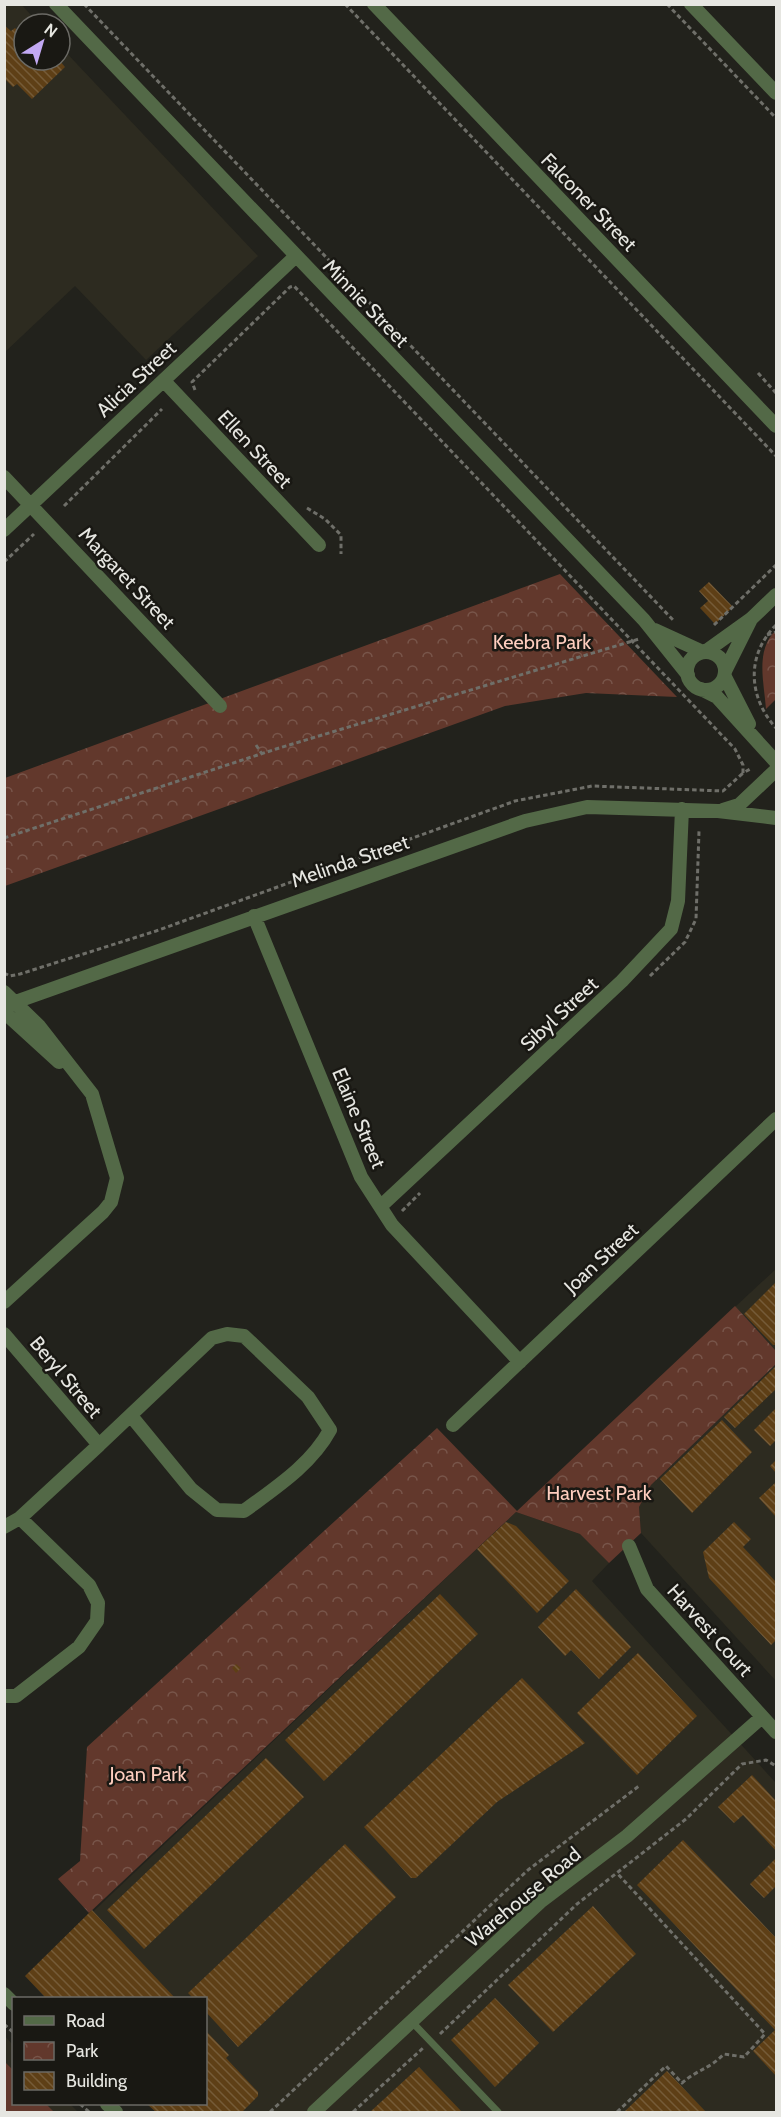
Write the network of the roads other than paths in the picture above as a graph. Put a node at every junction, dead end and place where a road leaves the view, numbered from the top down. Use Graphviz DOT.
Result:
graph roads {
  1 [pos="56,4"];
  2 [pos="374,4"];
  3 [pos="691,4"];
  4 [pos="777,93"];
  5 [pos="295,257"];
  6 [pos="164,381"];
  7 [pos="777,426"];
  8 [pos="4,477"];
  9 [pos="31,505"];
  10 [pos="4,530"];
  11 [pos="319,545"];
  12 [pos="777,595"];
  13 [pos="751,620"];
  14 [pos="650,627"];
  15 [pos="704,652"];
  16 [pos="725,674"];
  17 [pos="688,675"];
  18 [pos="701,689"];
  19 [pos="220,706"];
  20 [pos="759,742"];
  21 [pos="777,762"];
  22 [pos="777,770"];
  23 [pos="682,809"];
  24 [pos="718,811"];
  25 [pos="777,818"];
  26 [pos="254,916"];
  27 [pos="7,1004"];
  28 [pos="777,1119"];
  29 [pos="381,1206"];
  30 [pos="4,1302"];
  31 [pos="4,1334"];
  32 [pos="520,1362"];
  33 [pos="132,1417"];
  34 [pos="453,1425"];
  35 [pos="99,1445"];
  36 [pos="20,1518"];
  37 [pos="4,1527"];
  38 [pos="629,1546"];
  39 [pos="4,1696"];
  40 [pos="762,1717"];
  41 [pos="777,1732"];
  42 [pos="412,2022"];
  43 [pos="314,2112"];
  44 [pos="498,2112"];
  1 -- 5 [label="street, Minnie Street"];
  2 -- 7 [label="street, Falconer Street"];
  3 -- 4 [label="street"];
  5 -- 6 [label="street, Alicia Street"];
  5 -- 14 [label="street, Minnie Street"];
  6 -- 9 [label="street, Alicia Street"];
  6 -- 11 [label="street, Ellen Street"];
  8 -- 9 [label="street, Margaret Street"];
  9 -- 10 [label="street, Alicia Street"];
  9 -- 19 [label="street, Margaret Street"];
  12 -- 13 [label="street"];
  13 -- 15 [label="street"];
  13 -- 16 [label="street"];
  14 -- 15 [label="street, Minnie Street"];
  14 -- 17 [label="street, Minnie Street"];
  15 -- 16 [label="street"];
  15 -- 17 [label="street"];
  16 -- 18 [label="street"];
  16 -- 20 [label="street"];
  17 -- 18 [label="street"];
  18 -- 20 [label="street"];
  20 -- 21 [label="street"];
  22 -- 24 [label="street, Melinda Street"];
  23 -- 24 [label="street, Melinda Street"];
  23 -- 26 [label="street, Melinda Street"];
  23 -- 29 [label="street, Sibyl Street"];
  24 -- 25 [label="street, Melinda Street"];
  26 -- 27 [label="street, Melinda Street"];
  26 -- 29 [label="street, Elaine Street"];
  27 -- 30 [label="street"];
  28 -- 32 [label="street, Joan Street"];
  29 -- 32 [label="street, Elaine Street"];
  31 -- 35 [label="street, Beryl Street"];
  32 -- 34 [label="street, Joan Street"];
  33 -- 33 [label="street"];
  33 -- 35 [label="street"];
  35 -- 36 [label="street, Beryl Street"];
  36 -- 37 [label="street, Beryl Street"];
  36 -- 39 [label="street"];
  38 -- 40 [label="street, Harvest Court"];
  40 -- 41 [label="street, Harvest Court"];
  40 -- 42 [label="street, Warehouse Road"];
  42 -- 43 [label="street, Warehouse Road"];
  42 -- 44 [label="lane"];
}
